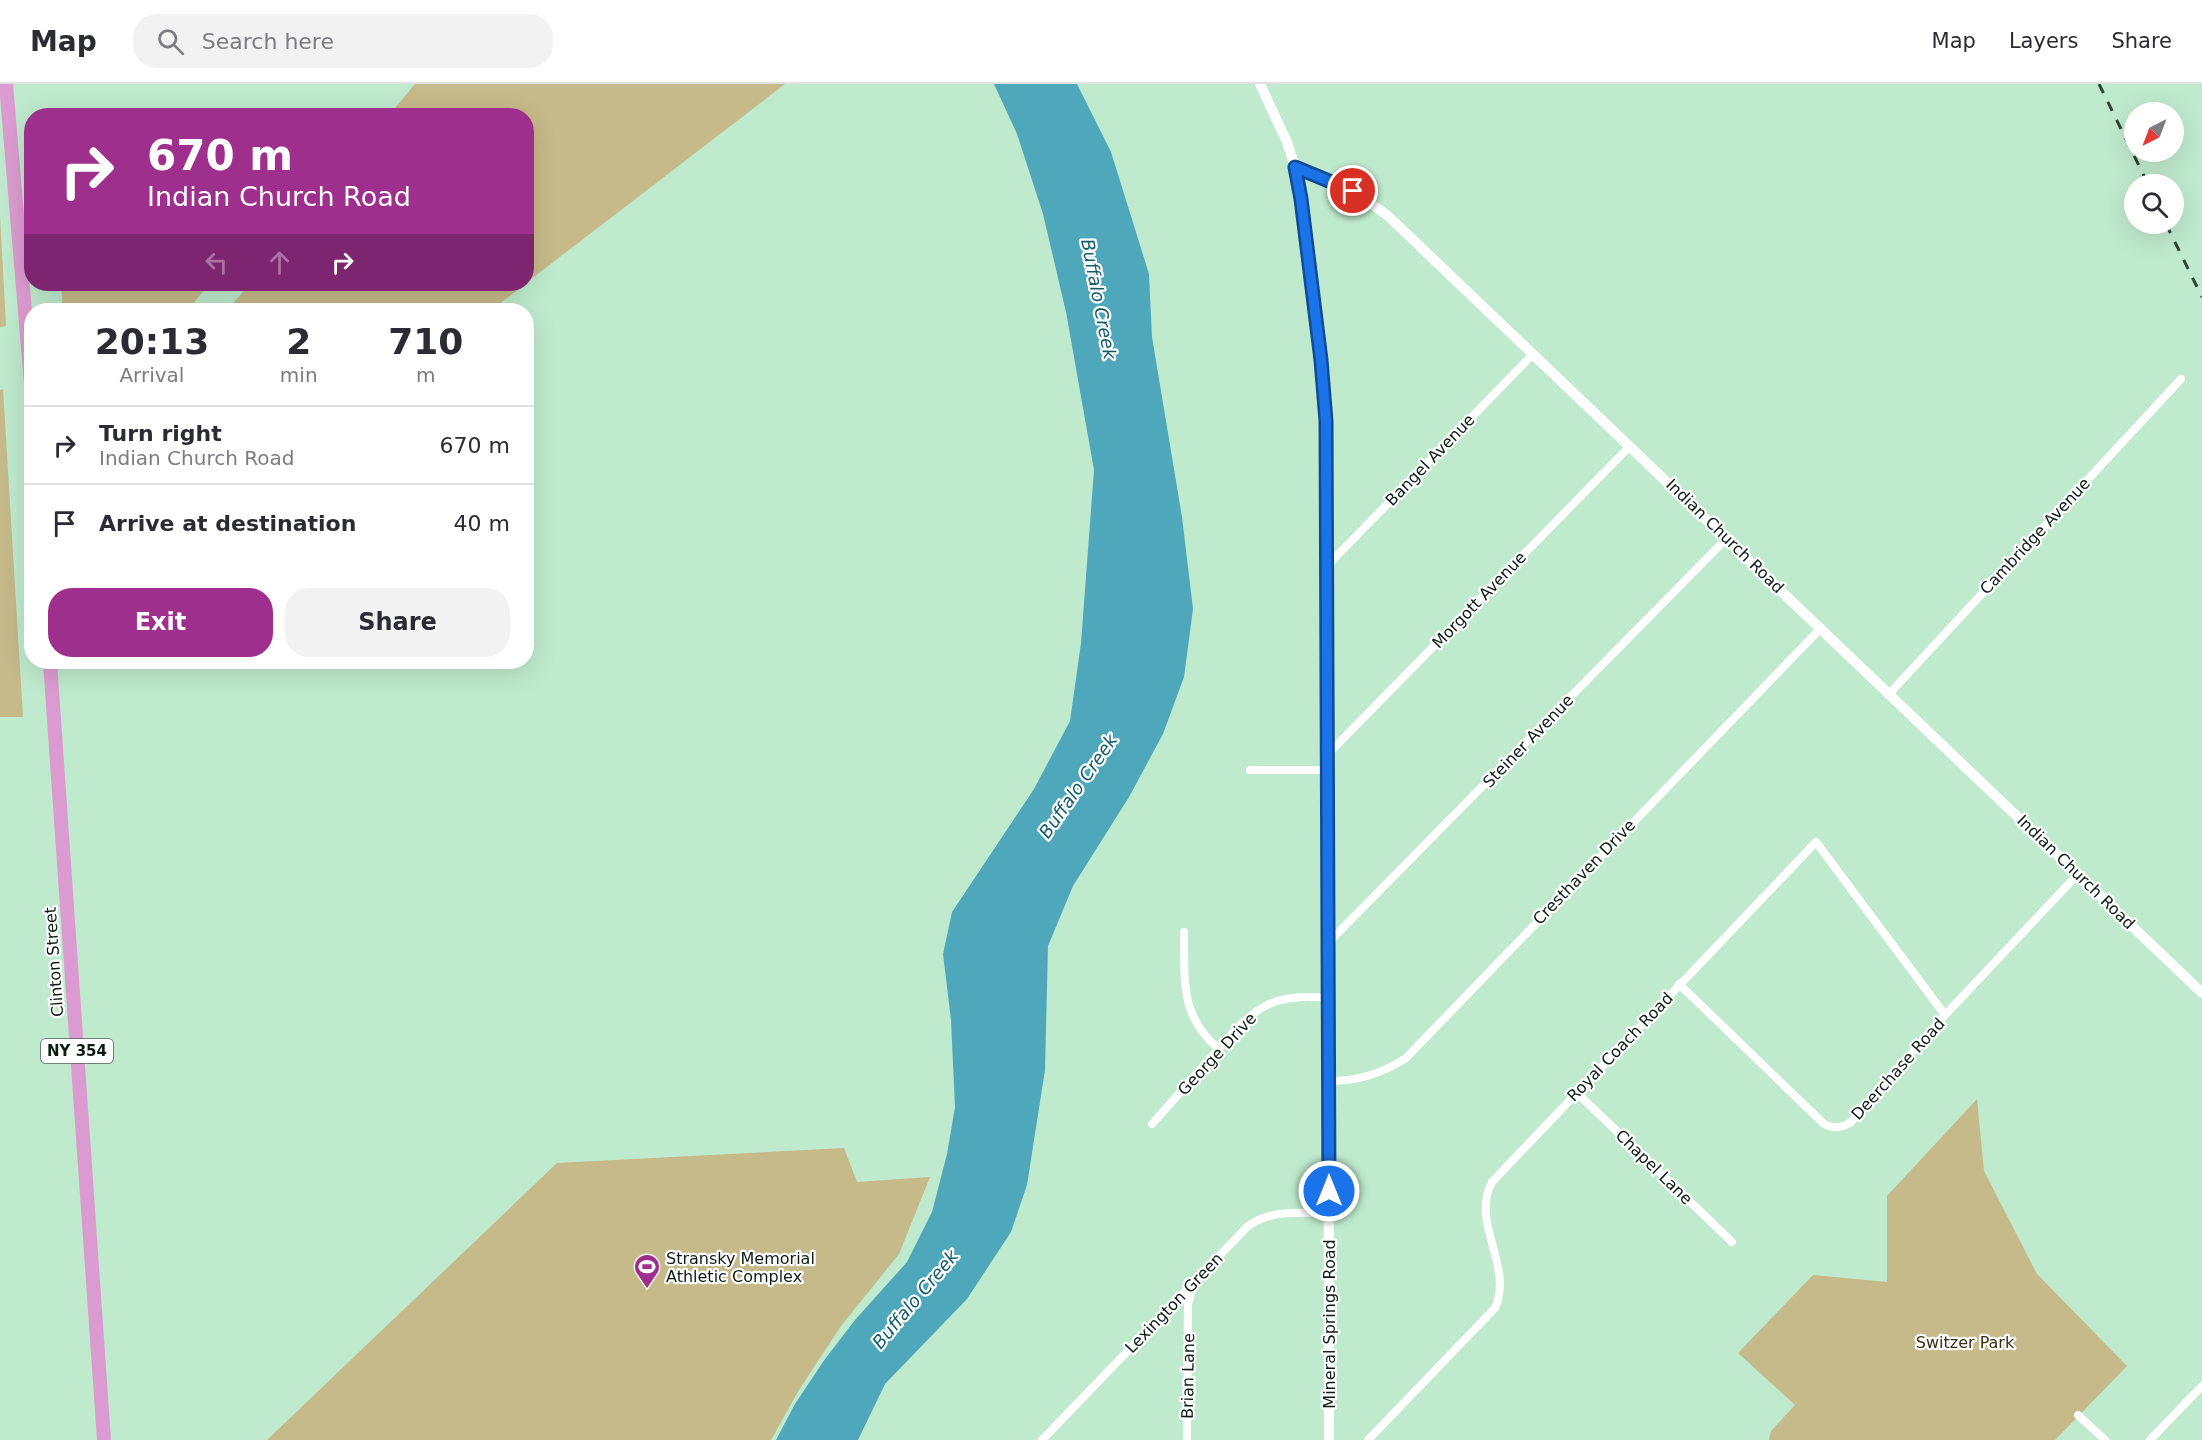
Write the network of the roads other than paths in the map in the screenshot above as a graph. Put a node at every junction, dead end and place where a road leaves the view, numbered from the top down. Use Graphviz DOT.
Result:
graph roads {
  1 [pos="6,84"];
  2 [pos="1260,84"];
  3 [pos="1295,167"];
  4 [pos="24,303"];
  5 [pos="1532,355"];
  6 [pos="2181,379"];
  7 [pos="1630,446"];
  8 [pos="1727,538"];
  9 [pos="1328,565"];
  10 [pos="1821,628"];
  11 [pos="51,669"];
  12 [pos="1889,694"];
  13 [pos="1328,754"];
  14 [pos="1250,770"];
  15 [pos="1328,770"];
  16 [pos="2078,874"];
  17 [pos="1184,932"];
  18 [pos="1328,943"];
  19 [pos="1679,984"];
  20 [pos="2202,993"];
  21 [pos="1328,998"];
  22 [pos="1945,1015"];
  23 [pos="1219,1049"];
  24 [pos="1329,1082"];
  25 [pos="1576,1092"];
  26 [pos="1152,1125"];
  27 [pos="1329,1213"];
  28 [pos="1732,1242"];
  29 [pos="1198,1278"];
  30 [pos="2202,1386"];
  31 [pos="2078,1415"];
  32 [pos="104,1440"];
  33 [pos="1042,1440"];
  34 [pos="1187,1440"];
  35 [pos="1329,1440"];
  36 [pos="1368,1440"];
  37 [pos="2105,1440"];
  38 [pos="2150,1440"];
  1 -- 4 [label="main road"];
  2 -- 3 [label="street"];
  3 -- 5 [label="street, Indian Church Road"];
  3 -- 9 [label="street, Mineral Springs Road"];
  5 -- 7 [label="street, Indian Church Road"];
  5 -- 9 [label="street, Bangel Avenue"];
  6 -- 12 [label="street, Cambridge Avenue"];
  7 -- 8 [label="street, Indian Church Road"];
  7 -- 13 [label="street, Morgott Avenue"];
  8 -- 10 [label="street, Indian Church Road"];
  8 -- 18 [label="street, Steiner Avenue"];
  9 -- 13 [label="street, Mineral Springs Road"];
  10 -- 12 [label="street, Indian Church Road"];
  10 -- 24 [label="street, Cresthaven Drive"];
  11 -- 32 [label="main road, Clinton Street / NY 354"];
  12 -- 16 [label="street, Indian Church Road"];
  13 -- 15 [label="street, Mineral Springs Road"];
  14 -- 15 [label="street"];
  15 -- 18 [label="street, Mineral Springs Road"];
  16 -- 20 [label="street, Indian Church Road"];
  16 -- 22 [label="street, Deerchase Road"];
  17 -- 23 [label="street"];
  18 -- 21 [label="street, Mineral Springs Road"];
  19 -- 22 [label="street, Deerchase Road"];
  19 -- 22 [label="street, Royal Coach Road"];
  19 -- 25 [label="street, Royal Coach Road"];
  21 -- 23 [label="street, George Drive"];
  21 -- 24 [label="street, Mineral Springs Road"];
  23 -- 26 [label="street, George Drive"];
  24 -- 27 [label="street, Mineral Springs Road"];
  25 -- 28 [label="street, Chapel Lane"];
  25 -- 36 [label="street, Royal Coach Road"];
  27 -- 29 [label="street, Lexington Green"];
  27 -- 35 [label="street, Mineral Springs Road"];
  29 -- 33 [label="street, Lexington Green"];
  29 -- 34 [label="street, Brian Lane"];
  30 -- 38 [label="street"];
  31 -- 37 [label="street"];
}
